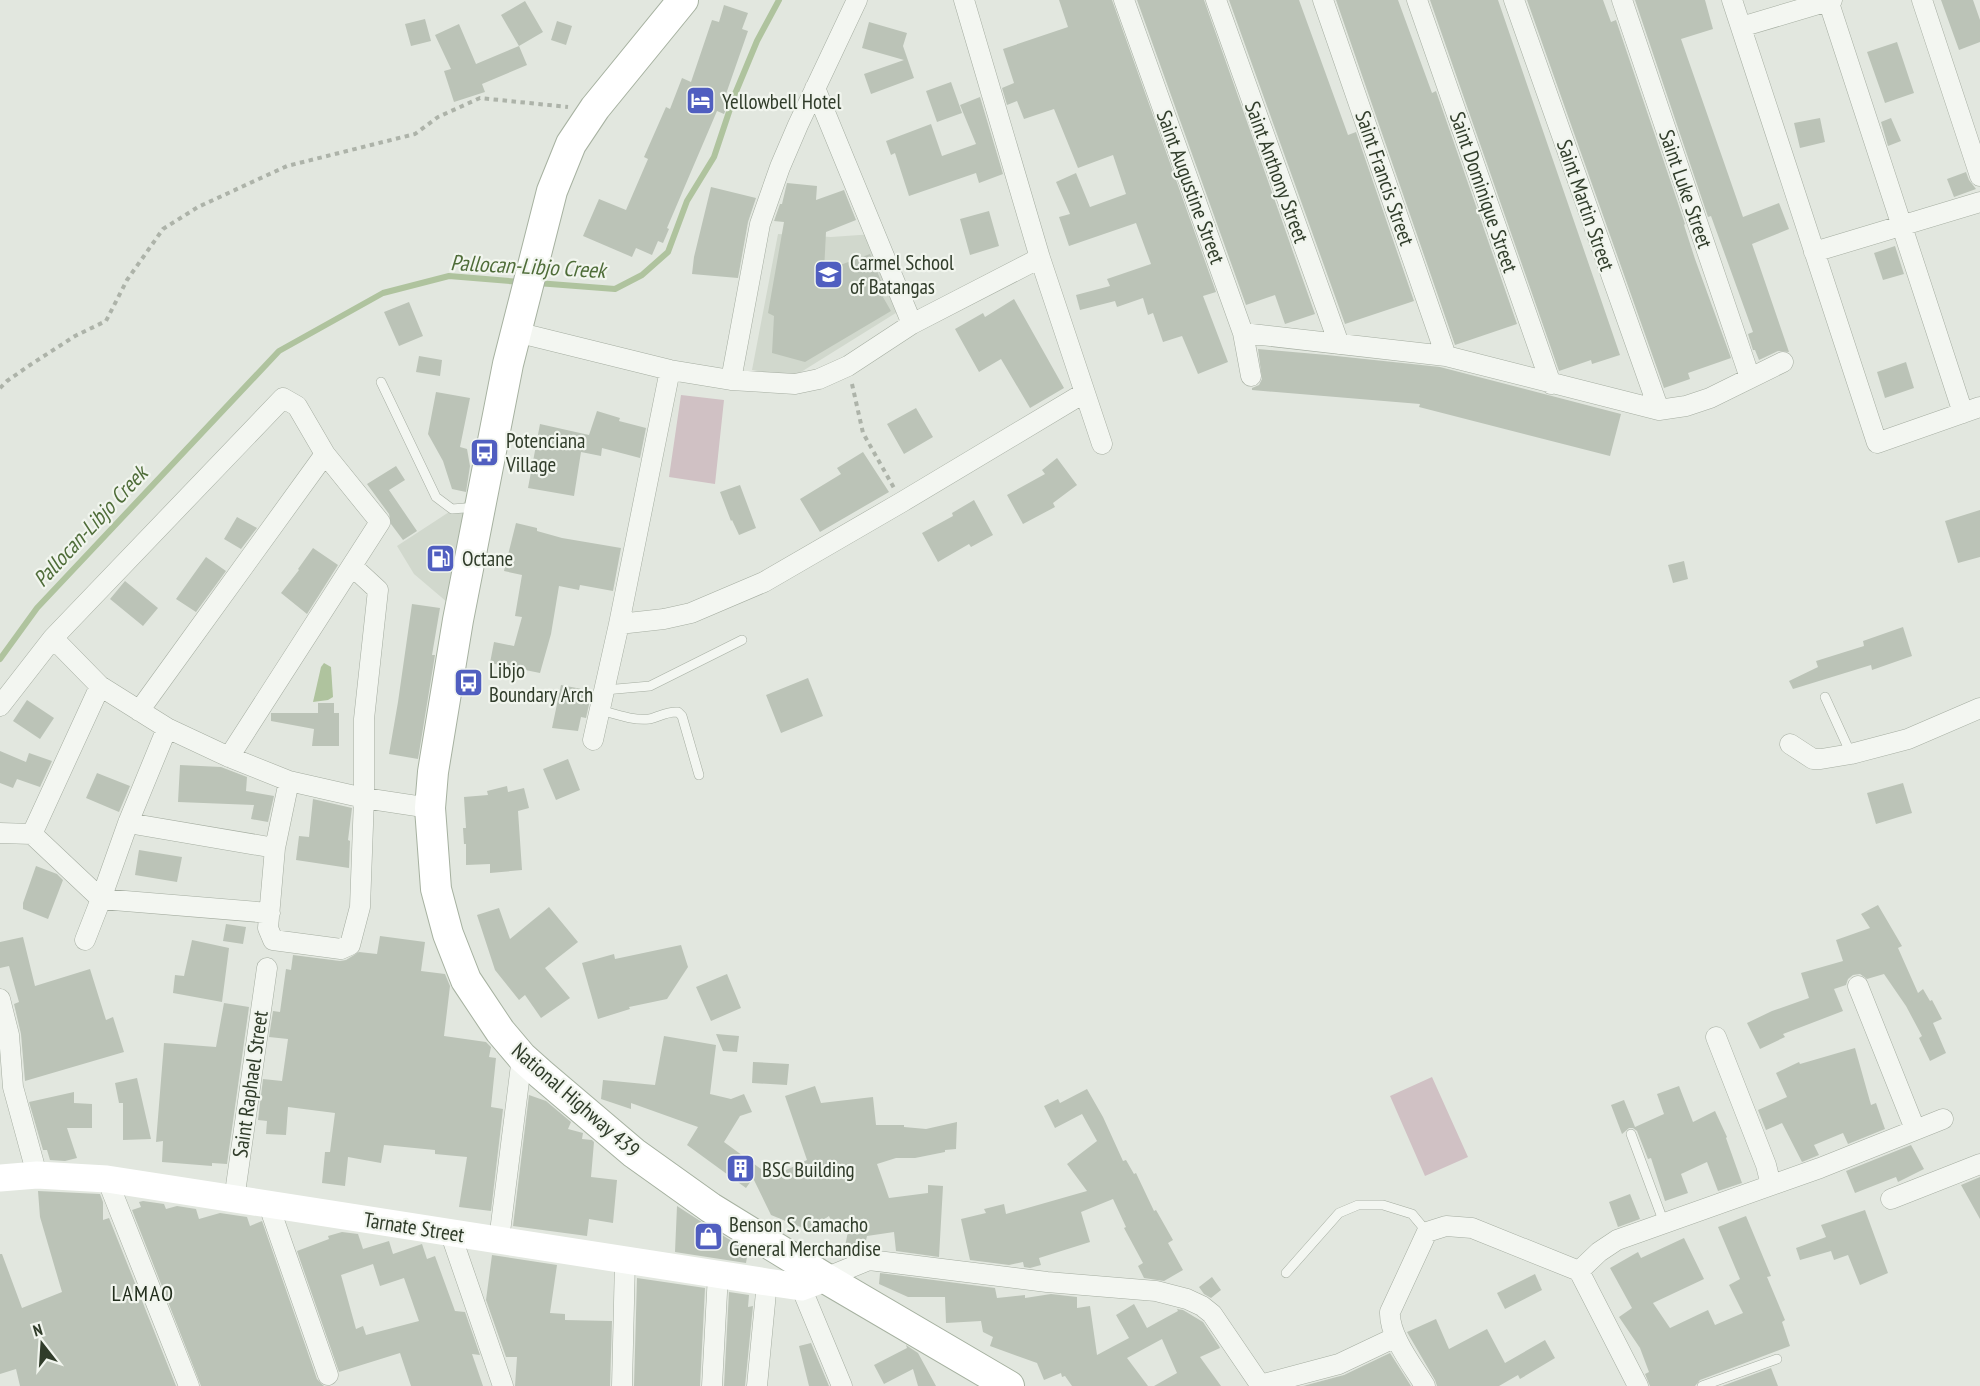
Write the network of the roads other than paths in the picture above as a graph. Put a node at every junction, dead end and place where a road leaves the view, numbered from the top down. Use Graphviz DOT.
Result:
graph roads {
  1 [pos="683,0"];
  2 [pos="857,0"];
  3 [pos="964,0"];
  4 [pos="1124,0"];
  5 [pos="1216,0"];
  6 [pos="1323,0"];
  7 [pos="1417,0"];
  8 [pos="1514,0"];
  9 [pos="1622,0"];
  10 [pos="1732,0"];
  11 [pos="1830,0"];
  12 [pos="1922,0"];
  13 [pos="1741,27"];
  14 [pos="815,88"];
  15 [pos="1980,176"];
  16 [pos="1980,202"];
  17 [pos="1903,226"];
  18 [pos="1814,252"];
  19 [pos="1040,258"];
  20 [pos="518,322"];
  21 [pos="912,324"];
  22 [pos="1243,333"];
  23 [pos="1338,344"];
  24 [pos="1446,356"];
  25 [pos="1783,362"];
  26 [pos="670,370"];
  27 [pos="1251,376"];
  28 [pos="1750,378"];
  29 [pos="731,380"];
  30 [pos="381,382"];
  31 [pos="1551,384"];
  32 [pos="1084,393"];
  33 [pos="1659,410"];
  34 [pos="1972,410"];
  35 [pos="1102,444"];
  36 [pos="325,454"];
  37 [pos="481,507"];
  38 [pos="352,566"];
  39 [pos="619,624"];
  40 [pos="53,638"];
  41 [pos="742,640"];
  42 [pos="100,687"];
  43 [pos="605,690"];
  44 [pos="1826,697"];
  45 [pos="0,706"];
  46 [pos="1980,708"];
  47 [pos="600,710"];
  48 [pos="139,711"];
  49 [pos="167,728"];
  50 [pos="593,740"];
  51 [pos="1790,744"];
  52 [pos="1851,754"];
  53 [pos="229,757"];
  54 [pos="699,775"];
  55 [pos="289,781"];
  56 [pos="364,798"];
  57 [pos="430,808"];
  58 [pos="128,823"];
  59 [pos="0,833"];
  60 [pos="32,834"];
  61 [pos="275,848"];
  62 [pos="101,899"];
  63 [pos="270,912"];
  64 [pos="85,940"];
  65 [pos="267,968"];
  66 [pos="1858,986"];
  67 [pos="0,999"];
  68 [pos="1716,1037"];
  69 [pos="522,1057"];
  70 [pos="1943,1119"];
  71 [pos="1915,1129"];
  72 [pos="1631,1134"];
  73 [pos="1980,1164"];
  74 [pos="37,1175"];
  75 [pos="0,1178"];
  76 [pos="106,1179"];
  77 [pos="1771,1185"];
  78 [pos="1891,1199"];
  79 [pos="234,1200"];
  80 [pos="269,1206"];
  81 [pos="1664,1223"];
  82 [pos="450,1232"];
  83 [pos="1427,1232"];
  84 [pos="499,1240"];
  85 [pos="625,1261"];
  86 [pos="1579,1271"];
  87 [pos="1286,1273"];
  88 [pos="718,1274"];
  89 [pos="767,1282"];
  90 [pos="813,1282"];
  91 [pos="1396,1337"];
  92 [pos="1777,1359"];
  93 [pos="328,1376"];
  94 [pos="1260,1385"];
  95 [pos="189,1386"];
  96 [pos="503,1386"];
  97 [pos="622,1386"];
  98 [pos="712,1386"];
  99 [pos="757,1386"];
  100 [pos="842,1386"];
  101 [pos="1009,1386"];
  102 [pos="1425,1386"];
  103 [pos="1638,1386"];
  104 [pos="1702,1386"];
  1 -- 20 [label="main road, National Highway 439"];
  2 -- 14 [label="street"];
  3 -- 19 [label="street"];
  4 -- 22 [label="street, Saint Augustine Street"];
  5 -- 23 [label="street, Saint Anthony Street"];
  6 -- 24 [label="street, Saint Francis Street"];
  7 -- 31 [label="street, Saint Dominique Street"];
  8 -- 33 [label="street, Saint Martin Street"];
  9 -- 28 [label="street, Saint Luke Street"];
  10 -- 13 [label="street"];
  11 -- 13 [label="street"];
  11 -- 17 [label="street"];
  12 -- 15 [label="street"];
  13 -- 18 [label="street"];
  14 -- 21 [label="street"];
  14 -- 29 [label="street"];
  16 -- 17 [label="street"];
  17 -- 18 [label="street"];
  17 -- 34 [label="street"];
  18 -- 34 [label="street"];
  19 -- 21 [label="street"];
  19 -- 32 [label="street"];
  20 -- 26 [label="street"];
  20 -- 37 [label="main road, National Highway 439"];
  21 -- 29 [label="street"];
  22 -- 23 [label="street"];
  22 -- 27 [label="street, Saint Augustine Street"];
  23 -- 24 [label="street"];
  24 -- 31 [label="street"];
  25 -- 28 [label="street"];
  26 -- 29 [label="street"];
  26 -- 39 [label="street"];
  28 -- 33 [label="street"];
  30 -- 37 [label="lane"];
  31 -- 33 [label="street"];
  32 -- 35 [label="street"];
  32 -- 39 [label="street"];
  36 -- 38 [label="street"];
  36 -- 40 [label="street"];
  36 -- 48 [label="street"];
  37 -- 57 [label="main road, National Highway 439"];
  38 -- 53 [label="street"];
  38 -- 56 [label="street"];
  39 -- 43 [label="street"];
  40 -- 42 [label="street"];
  40 -- 45 [label="street"];
  41 -- 43 [label="lane"];
  42 -- 48 [label="street"];
  42 -- 60 [label="street"];
  43 -- 47 [label="street"];
  44 -- 52 [label="lane"];
  46 -- 52 [label="street"];
  47 -- 50 [label="street"];
  47 -- 54 [label="lane"];
  48 -- 49 [label="street"];
  49 -- 53 [label="street"];
  49 -- 58 [label="street"];
  51 -- 52 [label="street"];
  53 -- 55 [label="street"];
  55 -- 56 [label="street"];
  55 -- 61 [label="street"];
  56 -- 57 [label="street"];
  56 -- 63 [label="street"];
  57 -- 69 [label="main road, National Highway 439"];
  58 -- 61 [label="street"];
  58 -- 62 [label="street"];
  59 -- 60 [label="street"];
  60 -- 62 [label="street"];
  61 -- 63 [label="street"];
  62 -- 63 [label="street"];
  62 -- 64 [label="street"];
  65 -- 79 [label="street, Saint Raphael Street"];
  66 -- 71 [label="street"];
  67 -- 74 [label="street"];
  68 -- 77 [label="street"];
  69 -- 84 [label="street"];
  69 -- 90 [label="main road, National Highway 439"];
  70 -- 71 [label="street"];
  71 -- 77 [label="street"];
  72 -- 81 [label="lane"];
  73 -- 78 [label="street"];
  74 -- 75 [label="street, Tarnate Street"];
  74 -- 76 [label="street, Tarnate Street"];
  76 -- 79 [label="street, Tarnate Street"];
  76 -- 95 [label="street"];
  77 -- 81 [label="street"];
  79 -- 80 [label="street, Tarnate Street"];
  80 -- 82 [label="street, Tarnate Street"];
  80 -- 93 [label="street"];
  81 -- 86 [label="street"];
  82 -- 84 [label="street, Tarnate Street"];
  82 -- 96 [label="street"];
  83 -- 86 [label="street"];
  83 -- 87 [label="lane"];
  83 -- 91 [label="street"];
  84 -- 85 [label="street, Tarnate Street"];
  85 -- 88 [label="street, Tarnate Street"];
  85 -- 97 [label="street"];
  86 -- 103 [label="street"];
  88 -- 89 [label="street, Tarnate Street"];
  88 -- 98 [label="street"];
  89 -- 90 [label="street, Tarnate Street"];
  89 -- 99 [label="street"];
  90 -- 94 [label="street"];
  90 -- 100 [label="street"];
  90 -- 101 [label="main road, National Highway 439"];
  91 -- 94 [label="street"];
  91 -- 102 [label="street"];
  92 -- 104 [label="lane"];
}
